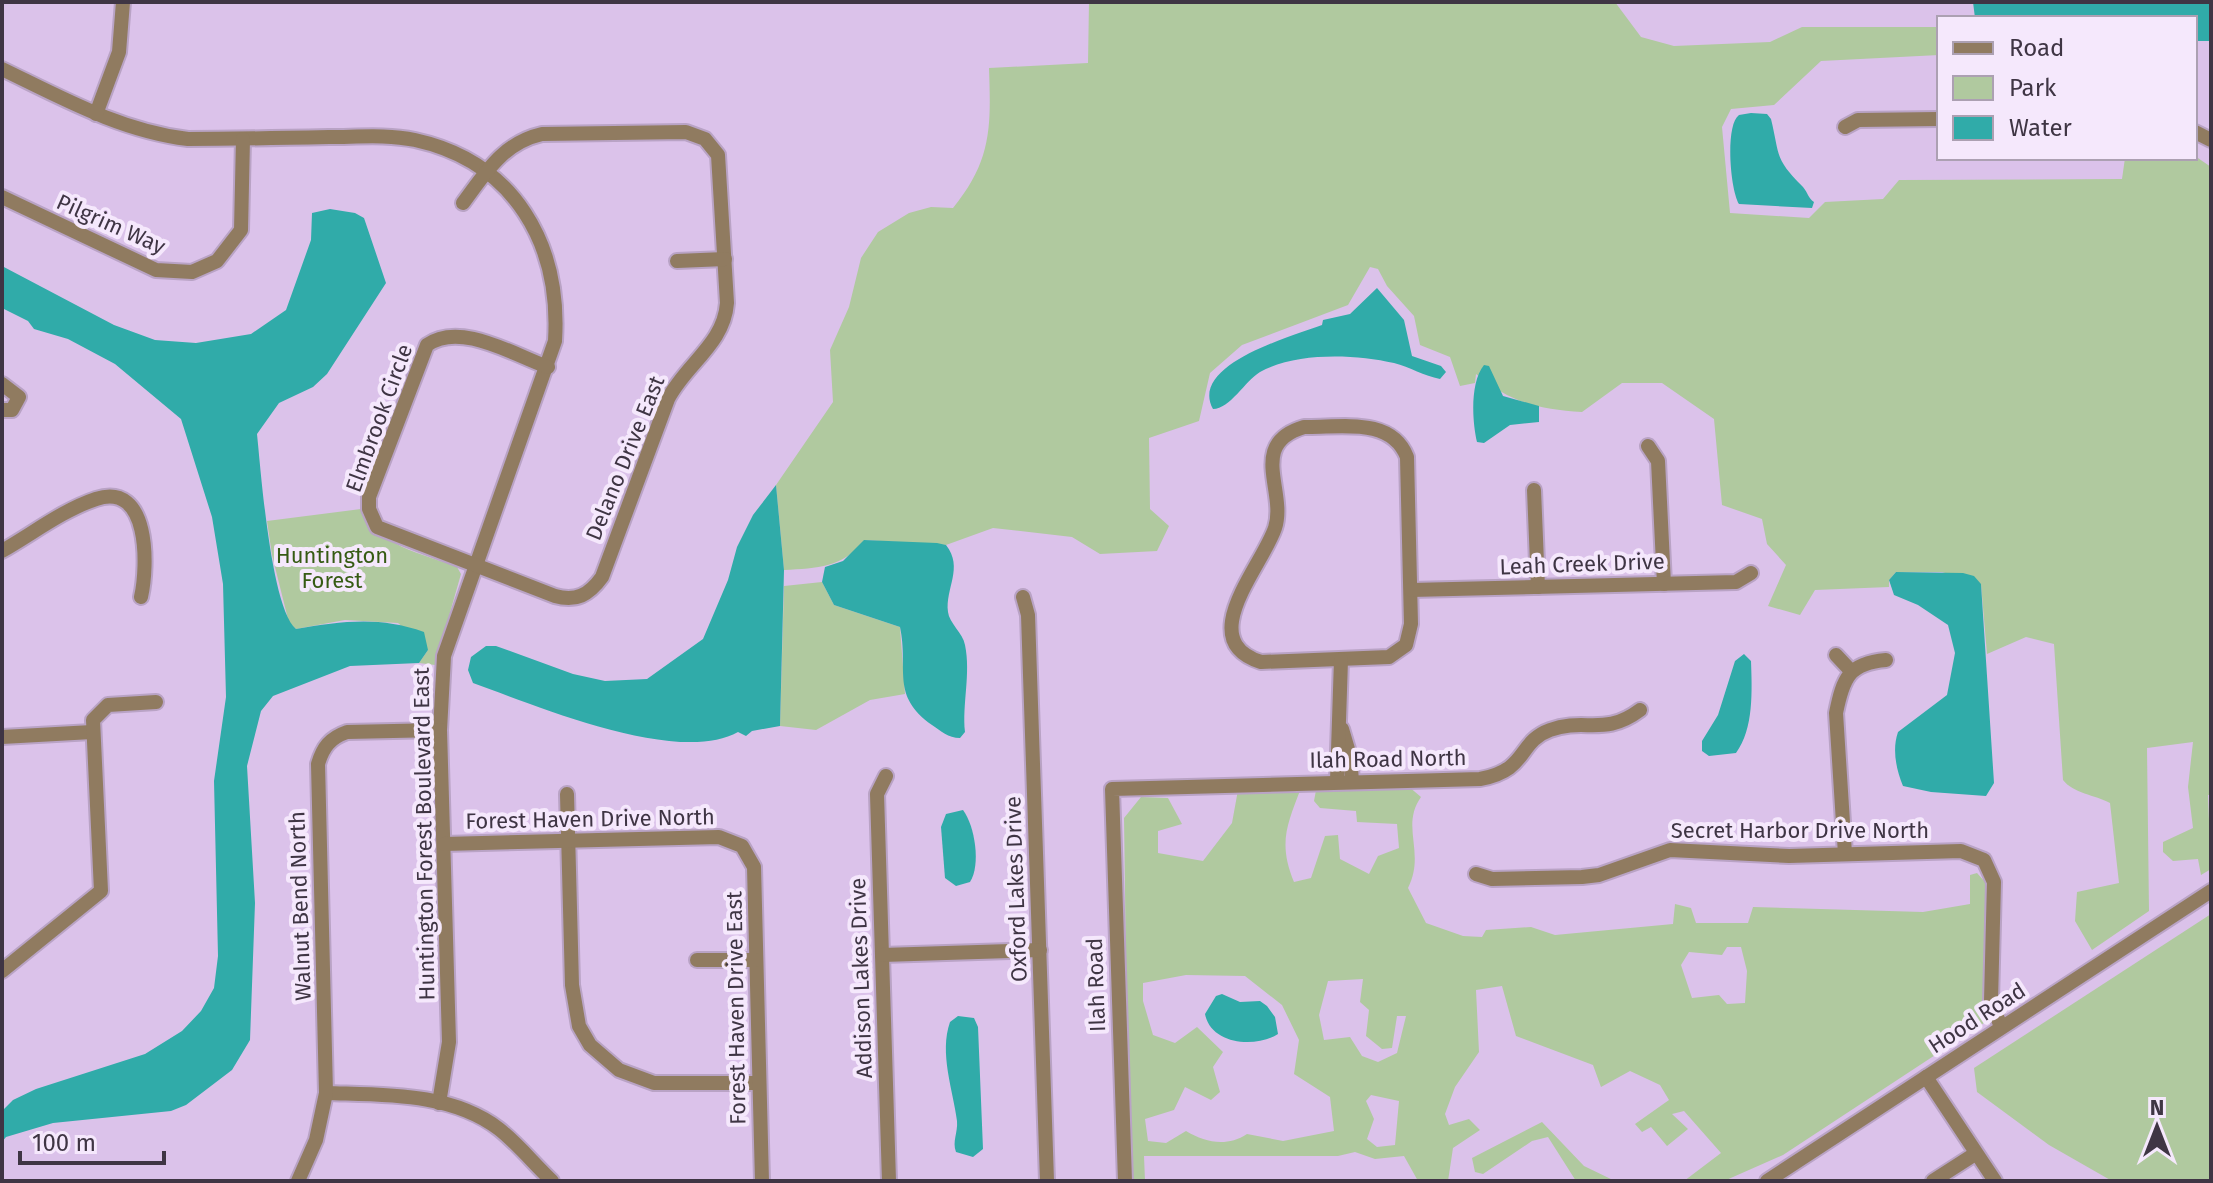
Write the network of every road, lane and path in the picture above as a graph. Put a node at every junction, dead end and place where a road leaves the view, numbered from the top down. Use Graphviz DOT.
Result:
graph roads {
  1 [pos="123,2"];
  2 [pos="2,69"];
  3 [pos="96,114"];
  4 [pos="1937,119"];
  5 [pos="1845,127"];
  6 [pos="243,139"];
  7 [pos="486,173"];
  8 [pos="2,197"];
  9 [pos="463,203"];
  10 [pos="725,259"];
  11 [pos="677,261"];
  12 [pos="548,367"];
  13 [pos="2,384"];
  14 [pos="2,410"];
  15 [pos="1648,446"];
  16 [pos="1534,490"];
  17 [pos="2,551"];
  18 [pos="474,566"];
  19 [pos="1751,573"];
  20 [pos="1664,584"];
  21 [pos="1538,587"];
  22 [pos="1411,590"];
  23 [pos="141,597"];
  24 [pos="1023,597"];
  25 [pos="1836,655"];
  26 [pos="1341,660"];
  27 [pos="1886,660"];
  28 [pos="1851,671"];
  29 [pos="156,702"];
  30 [pos="1640,710"];
  31 [pos="440,730"];
  32 [pos="92,732"];
  33 [pos="2,737"];
  34 [pos="886,776"];
  35 [pos="1344,781"];
  36 [pos="1112,789"];
  37 [pos="567,794"];
  38 [pos="567,841"];
  39 [pos="736,842"];
  40 [pos="444,844"];
  41 [pos="1845,854"];
  42 [pos="1476,874"];
  43 [pos="2211,891"];
  44 [pos="1040,950"];
  45 [pos="882,955"];
  46 [pos="697,960"];
  47 [pos="756,960"];
  48 [pos="2,971"];
  49 [pos="2001,1027"];
  50 [pos="1926,1077"];
  51 [pos="759,1083"];
  52 [pos="326,1093"];
  53 [pos="439,1103"];
  54 [pos="1975,1154"];
  55 [pos="298,1181"];
  56 [pos="552,1181"];
  57 [pos="762,1181"];
  58 [pos="889,1181"];
  59 [pos="1047,1181"];
  60 [pos="1125,1181"];
  61 [pos="1767,1181"];
  62 [pos="1933,1181"];
  63 [pos="1995,1181"];
  1 -- 3 [label="street"];
  2 -- 3 [label="street, Huntington Forest Boulevard East"];
  3 -- 6 [label="street, Huntington Forest Boulevard East"];
  4 -- 5 [label="street"];
  6 -- 7 [label="street, Huntington Forest Boulevard East"];
  6 -- 8 [label="street, Pilgrim Way"];
  7 -- 9 [label="street"];
  7 -- 10 [label="street, Delano Drive East"];
  7 -- 12 [label="street, Huntington Forest Boulevard East"];
  10 -- 11 [label="street"];
  10 -- 18 [label="street, Delano Drive East"];
  12 -- 18 [label="street, Huntington Forest Boulevard East"];
  12 -- 18 [label="street, Elmbrook Circle"];
  13 -- 14 [label="street"];
  15 -- 20 [label="street"];
  16 -- 21 [label="street"];
  17 -- 23 [label="street"];
  18 -- 31 [label="street, Huntington Forest Boulevard East"];
  19 -- 20 [label="street, Leah Creek Drive"];
  20 -- 21 [label="street, Leah Creek Drive"];
  21 -- 22 [label="street, Leah Creek Drive"];
  22 -- 26 [label="street"];
  22 -- 26 [label="street"];
  24 -- 44 [label="street, Oxford Lakes Drive"];
  25 -- 28 [label="street"];
  26 -- 35 [label="street"];
  27 -- 28 [label="street"];
  28 -- 41 [label="street"];
  29 -- 32 [label="street"];
  30 -- 35 [label="street, Ilah Road North"];
  31 -- 40 [label="street, Huntington Forest Boulevard East"];
  31 -- 52 [label="street, Walnut Bend North"];
  32 -- 33 [label="street"];
  32 -- 48 [label="street"];
  34 -- 45 [label="street, Addison Lakes Drive"];
  35 -- 36 [label="street, Ilah Road North"];
  36 -- 60 [label="street, Ilah Road"];
  37 -- 38 [label="street"];
  38 -- 39 [label="street, Forest Haven Drive North"];
  38 -- 40 [label="street, Forest Haven Drive North"];
  38 -- 51 [label="street"];
  39 -- 47 [label="street, Forest Haven Drive East"];
  40 -- 53 [label="street, Huntington Forest Boulevard East"];
  41 -- 42 [label="street, Secret Harbor Drive North"];
  41 -- 49 [label="street, Secret Harbor Drive North"];
  43 -- 49 [label="street, Hood Road"];
  44 -- 45 [label="street"];
  44 -- 59 [label="street, Oxford Lakes Drive"];
  45 -- 58 [label="street, Addison Lakes Drive"];
  46 -- 47 [label="street"];
  47 -- 51 [label="street, Forest Haven Drive East"];
  49 -- 50 [label="street, Hood Road"];
  50 -- 54 [label="street"];
  50 -- 61 [label="street, Hood Road"];
  51 -- 57 [label="street, Forest Haven Drive East"];
  52 -- 53 [label="street"];
  52 -- 55 [label="street, Walnut Bend North"];
  53 -- 56 [label="street"];
  54 -- 62 [label="street"];
  54 -- 63 [label="street"];
}
